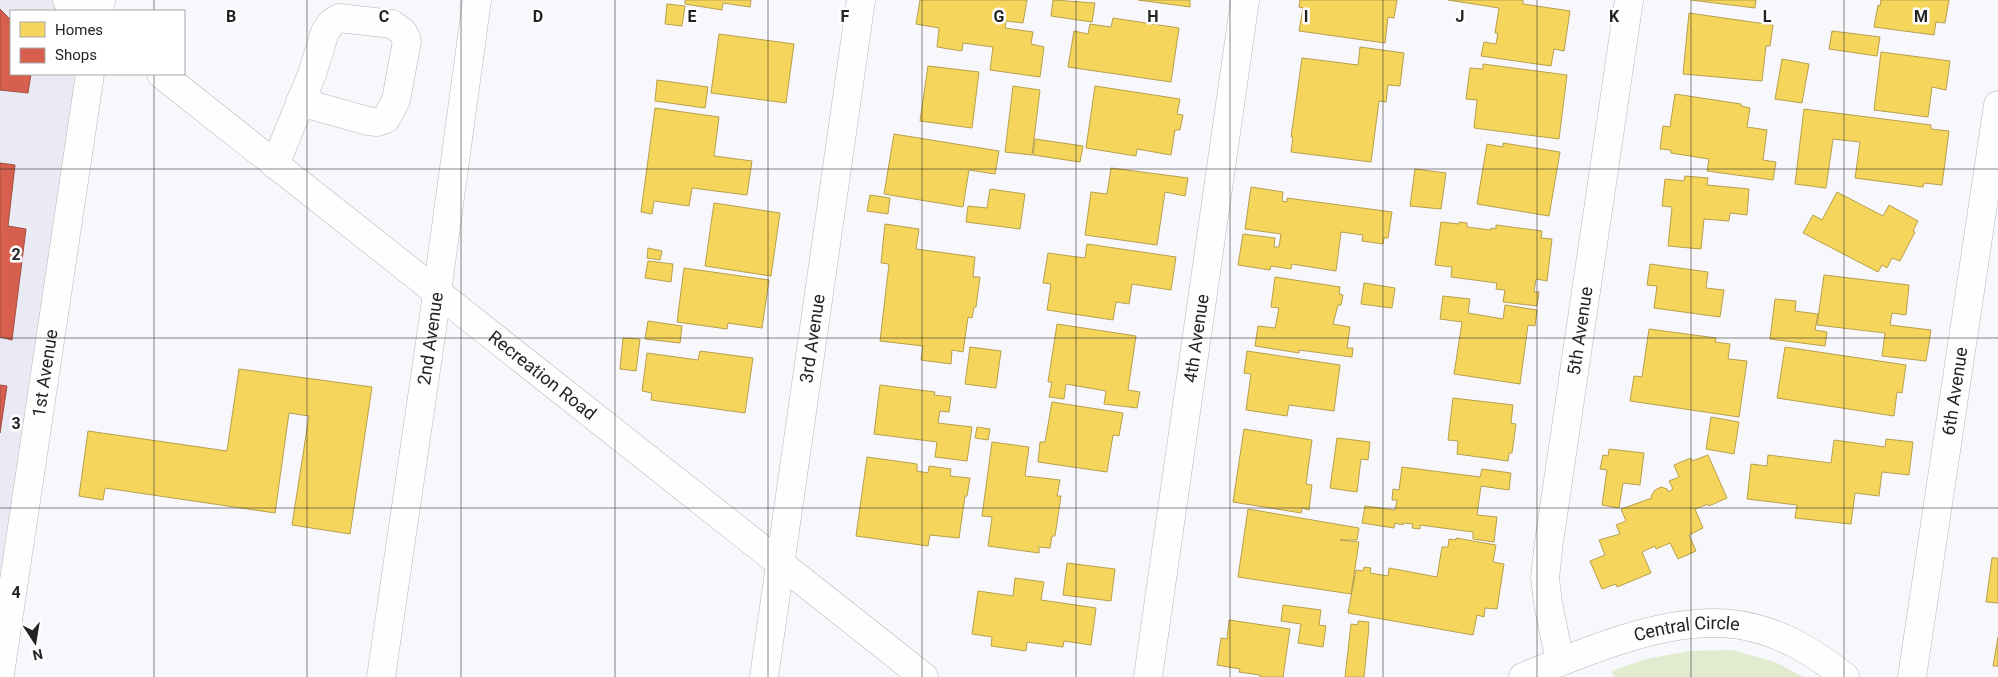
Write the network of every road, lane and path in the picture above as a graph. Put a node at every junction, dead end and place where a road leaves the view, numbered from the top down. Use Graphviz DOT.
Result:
graph roads {
  1 [pos="67,0"];
  2 [pos="477,0"];
  3 [pos="861,0"];
  4 [pos="1245,0"];
  5 [pos="1629,0"];
  6 [pos="81,10"];
  7 [pos="90,75"];
  8 [pos="162,75"];
  9 [pos="300,102"];
  10 [pos="1998,105"];
  11 [pos="275,165"];
  12 [pos="437,293"];
  13 [pos="780,564"];
  14 [pos="1560,662"];
  15 [pos="0,674"];
  16 [pos="381,677"];
  17 [pos="764,677"];
  18 [pos="924,677"];
  19 [pos="1148,677"];
  20 [pos="1523,677"];
  21 [pos="1845,677"];
  22 [pos="1912,677"];
  1 -- 6 [label="street"];
  2 -- 12 [label="street, 2nd Avenue"];
  3 -- 13 [label="street, 3rd Avenue"];
  4 -- 19 [label="street, 4th Avenue"];
  5 -- 14 [label="street, 5th Avenue"];
  7 -- 15 [label="street, 1st Avenue"];
  8 -- 11 [label="street, Recreation Road"];
  9 -- 11 [label="street"];
  10 -- 22 [label="street, 6th Avenue"];
  11 -- 12 [label="street, Recreation Road"];
  12 -- 13 [label="street, Recreation Road"];
  12 -- 16 [label="street, 2nd Avenue"];
  13 -- 17 [label="street, 3rd Avenue"];
  13 -- 18 [label="street, Recreation Road"];
  14 -- 20 [label="street, Central Circle"];
  14 -- 21 [label="street, Central Circle"];
}
